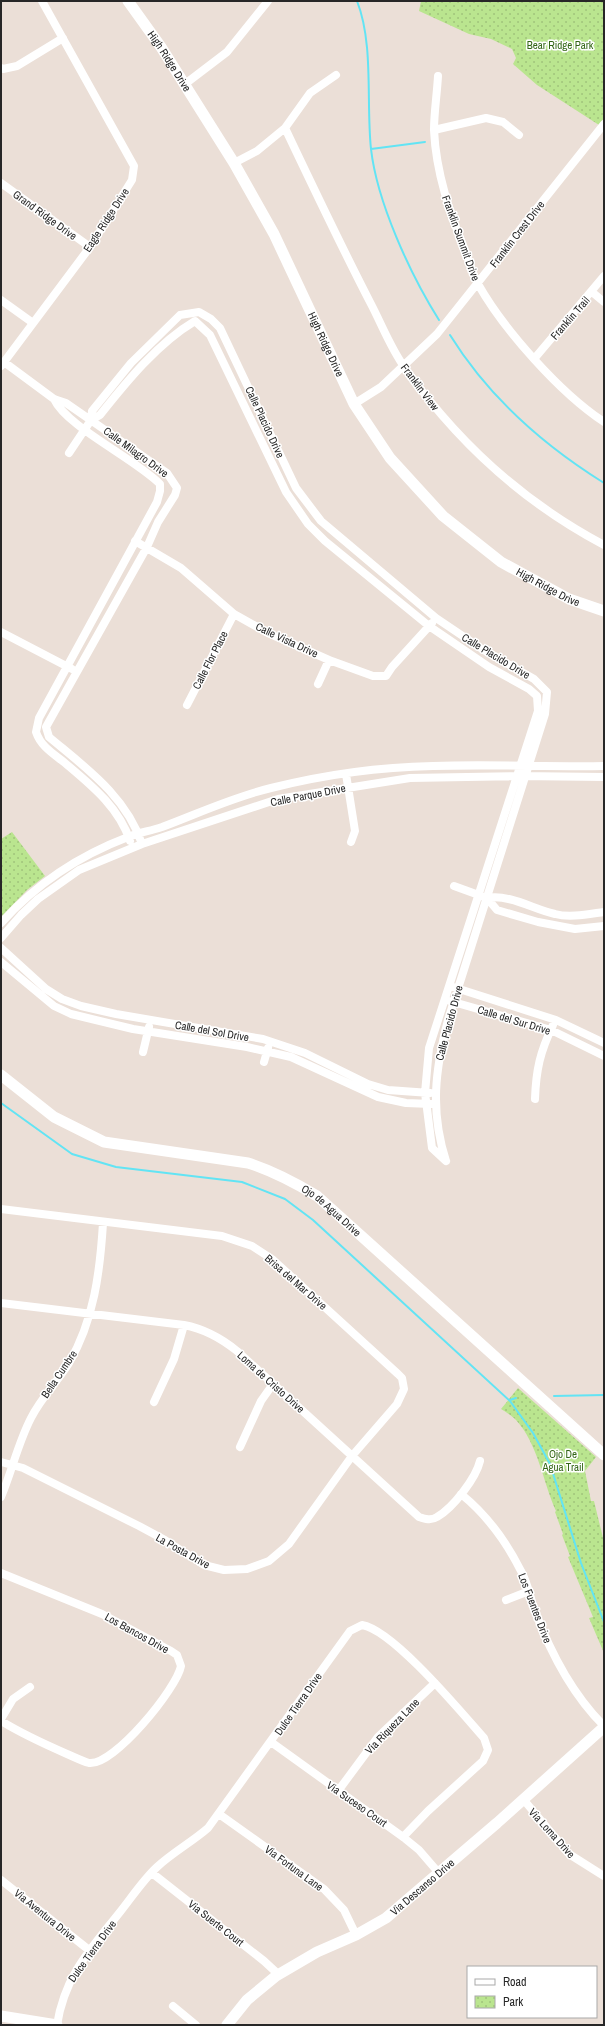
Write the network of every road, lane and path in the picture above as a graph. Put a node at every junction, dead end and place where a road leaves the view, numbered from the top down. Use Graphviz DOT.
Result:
graph roads {
  1 [pos="42,1"];
  2 [pos="128,1"];
  3 [pos="268,1"];
  4 [pos="64,38"];
  5 [pos="1,68"];
  6 [pos="336,75"];
  7 [pos="438,76"];
  8 [pos="185,84"];
  9 [pos="604,124"];
  10 [pos="285,128"];
  11 [pos="434,130"];
  12 [pos="519,135"];
  13 [pos="234,164"];
  14 [pos="1,183"];
  15 [pos="90,247"];
  16 [pos="604,276"];
  17 [pos="478,284"];
  18 [pos="592,292"];
  19 [pos="1,300"];
  20 [pos="604,302"];
  21 [pos="198,312"];
  22 [pos="195,321"];
  23 [pos="33,323"];
  24 [pos="534,359"];
  25 [pos="130,363"];
  26 [pos="2,364"];
  27 [pos="404,367"];
  28 [pos="139,370"];
  29 [pos="54,399"];
  30 [pos="354,404"];
  31 [pos="259,407"];
  32 [pos="247,413"];
  33 [pos="91,420"];
  34 [pos="604,422"];
  35 [pos="85,429"];
  36 [pos="69,453"];
  37 [pos="174,482"];
  38 [pos="160,488"];
  39 [pos="296,488"];
  40 [pos="286,492"];
  41 [pos="136,541"];
  42 [pos="604,545"];
  43 [pos="147,547"];
  44 [pos="358,554"];
  45 [pos="351,561"];
  46 [pos="101,605"];
  47 [pos="110,610"];
  48 [pos="604,611"];
  49 [pos="234,614"];
  50 [pos="436,618"];
  51 [pos="429,626"];
  52 [pos="1,632"];
  53 [pos="329,660"];
  54 [pos="67,666"];
  55 [pos="76,671"];
  56 [pos="318,684"];
  57 [pos="547,692"];
  58 [pos="537,696"];
  59 [pos="187,705"];
  60 [pos="46,730"];
  61 [pos="36,732"];
  62 [pos="434,766"];
  63 [pos="520,766"];
  64 [pos="529,766"];
  65 [pos="604,766"];
  66 [pos="570,767"];
  67 [pos="346,774"];
  68 [pos="521,776"];
  69 [pos="569,777"];
  70 [pos="604,777"];
  71 [pos="433,778"];
  72 [pos="99,779"];
  73 [pos="92,786"];
  74 [pos="349,787"];
  75 [pos="236,800"];
  76 [pos="239,812"];
  77 [pos="500,825"];
  78 [pos="509,827"];
  79 [pos="139,834"];
  80 [pos="128,837"];
  81 [pos="351,842"];
  82 [pos="142,844"];
  83 [pos="132,847"];
  84 [pos="74,862"];
  85 [pos="79,870"];
  86 [pos="454,886"];
  87 [pos="31,892"];
  88 [pos="478,895"];
  89 [pos="487,898"];
  90 [pos="38,899"];
  91 [pos="604,912"];
  92 [pos="1,923"];
  93 [pos="604,926"];
  94 [pos="1,938"];
  95 [pos="1,948"];
  96 [pos="1,962"];
  97 [pos="25,971"];
  98 [pos="19,978"];
  99 [pos="448,985"];
  100 [pos="458,988"];
  101 [pos="444,999"];
  102 [pos="454,1002"];
  103 [pos="150,1020"];
  104 [pos="556,1020"];
  105 [pos="551,1030"];
  106 [pos="148,1031"];
  107 [pos="269,1041"];
  108 [pos="604,1043"];
  109 [pos="143,1052"];
  110 [pos="267,1052"];
  111 [pos="604,1056"];
  112 [pos="264,1062"];
  113 [pos="335,1074"];
  114 [pos="1,1075"];
  115 [pos="425,1093"];
  116 [pos="435,1094"];
  117 [pos="535,1099"];
  118 [pos="426,1104"];
  119 [pos="436,1104"];
  120 [pos="1,1209"];
  121 [pos="103,1223"];
  122 [pos="1,1303"];
  123 [pos="91,1314"];
  124 [pos="184,1325"];
  125 [pos="273,1384"];
  126 [pos="154,1402"];
  127 [pos="240,1447"];
  128 [pos="604,1455"];
  129 [pos="352,1456"];
  130 [pos="480,1461"];
  131 [pos="1,1462"];
  132 [pos="12,1465"];
  133 [pos="461,1494"];
  134 [pos="1,1497"];
  135 [pos="1,1573"];
  136 [pos="529,1591"];
  137 [pos="506,1600"];
  138 [pos="435,1683"];
  139 [pos="30,1686"];
  140 [pos="1,1720"];
  141 [pos="604,1726"];
  142 [pos="271,1742"];
  143 [pos="338,1790"];
  144 [pos="523,1800"];
  145 [pos="219,1814"];
  146 [pos="403,1837"];
  147 [pos="438,1872"];
  148 [pos="152,1873"];
  149 [pos="604,1876"];
  150 [pos="1,1880"];
  151 [pos="356,1935"];
  152 [pos="90,1950"];
  153 [pos="278,1974"];
  154 [pos="173,2006"];
  155 [pos="1,2016"];
  156 [pos="57,2025"];
  157 [pos="196,2025"];
  158 [pos="227,2025"];
  1 -- 4 [label="street, Eagle Ridge Drive"];
  2 -- 8 [label="street, High Ridge Drive"];
  3 -- 8 [label="street"];
  4 -- 5 [label="street"];
  4 -- 15 [label="street, Eagle Ridge Drive"];
  6 -- 10 [label="street"];
  7 -- 11 [label="street, Franklin Summit Drive"];
  8 -- 13 [label="street, High Ridge Drive"];
  9 -- 17 [label="street, Franklin Crest Drive"];
  10 -- 13 [label="street"];
  10 -- 27 [label="street, Franklin View"];
  11 -- 12 [label="street"];
  11 -- 17 [label="street, Franklin Summit Drive"];
  13 -- 30 [label="street, High Ridge Drive"];
  14 -- 15 [label="street, Grand Ridge Drive"];
  15 -- 23 [label="street, Eagle Ridge Drive"];
  16 -- 18 [label="street, Franklin Trail"];
  17 -- 24 [label="street, Franklin Summit Drive"];
  17 -- 27 [label="street, Franklin Crest Drive"];
  18 -- 20 [label="street"];
  18 -- 24 [label="street, Franklin Trail"];
  19 -- 23 [label="street"];
  21 -- 22 [label="street"];
  21 -- 25 [label="street"];
  21 -- 31 [label="street, Calle Placido Drive"];
  22 -- 28 [label="street"];
  22 -- 32 [label="street, Calle Placido Drive"];
  23 -- 26 [label="street, Eagle Ridge Drive"];
  24 -- 34 [label="street, Franklin Summit Drive"];
  25 -- 28 [label="street"];
  25 -- 33 [label="street"];
  26 -- 29 [label="street, Calle Milagro Drive"];
  27 -- 30 [label="street, Franklin Crest Drive"];
  27 -- 42 [label="street, Franklin View"];
  28 -- 33 [label="street"];
  29 -- 33 [label="street, Calle Milagro Drive"];
  29 -- 35 [label="street, Calle Milagro Drive"];
  30 -- 48 [label="street, High Ridge Drive"];
  31 -- 32 [label="street"];
  31 -- 39 [label="street, Calle Placido Drive"];
  32 -- 40 [label="street, Calle Placido Drive"];
  33 -- 35 [label="street"];
  33 -- 37 [label="street, Calle Milagro Drive"];
  35 -- 36 [label="street"];
  35 -- 38 [label="street, Calle Milagro Drive"];
  37 -- 38 [label="street"];
  37 -- 43 [label="street, Calle Milagro Drive"];
  38 -- 41 [label="street, Calle Milagro Drive"];
  39 -- 40 [label="street"];
  39 -- 44 [label="street, Calle Placido Drive"];
  40 -- 45 [label="street, Calle Placido Drive"];
  41 -- 43 [label="street, Calle Vista Drive"];
  41 -- 46 [label="street, Calle Milagro Drive"];
  43 -- 47 [label="street, Calle Milagro Drive"];
  43 -- 49 [label="street, Calle Vista Drive"];
  44 -- 45 [label="street"];
  44 -- 50 [label="street, Calle Placido Drive"];
  45 -- 51 [label="street, Calle Placido Drive"];
  46 -- 47 [label="street"];
  46 -- 54 [label="street, Calle Milagro Drive"];
  47 -- 55 [label="street, Calle Milagro Drive"];
  49 -- 53 [label="street, Calle Vista Drive"];
  49 -- 59 [label="street, Calle Flor Place"];
  50 -- 51 [label="street, Calle Vista Drive"];
  50 -- 57 [label="street, Calle Placido Drive"];
  51 -- 53 [label="street, Calle Vista Drive"];
  51 -- 58 [label="street, Calle Placido Drive"];
  52 -- 54 [label="street"];
  53 -- 56 [label="street"];
  54 -- 55 [label="street"];
  54 -- 61 [label="street, Calle Milagro Drive"];
  55 -- 60 [label="street, Calle Milagro Drive"];
  57 -- 58 [label="street"];
  57 -- 64 [label="street, Calle Placido Drive"];
  58 -- 63 [label="street, Calle Placido Drive"];
  60 -- 61 [label="street"];
  60 -- 72 [label="street"];
  61 -- 73 [label="street"];
  62 -- 63 [label="street, Calle Parque Drive"];
  62 -- 67 [label="street, Calle Parque Drive"];
  62 -- 71 [label="street"];
  63 -- 64 [label="street, Calle Parque Drive"];
  63 -- 68 [label="street, Calle Placido Drive"];
  64 -- 66 [label="street, Calle Parque Drive"];
  64 -- 68 [label="street, Calle Placido Drive"];
  65 -- 66 [label="street, Calle Parque Drive"];
  66 -- 69 [label="street"];
  67 -- 74 [label="street"];
  67 -- 75 [label="street, Calle Parque Drive"];
  68 -- 69 [label="street, Calle Parque Drive"];
  68 -- 71 [label="street, Calle Parque Drive"];
  68 -- 77 [label="street, Calle Placido Drive"];
  68 -- 78 [label="street, Calle Placido Drive"];
  69 -- 70 [label="street, Calle Parque Drive"];
  71 -- 74 [label="street, Calle Parque Drive"];
  72 -- 73 [label="street"];
  72 -- 79 [label="street"];
  73 -- 80 [label="street"];
  74 -- 76 [label="street, Calle Parque Drive"];
  74 -- 81 [label="street"];
  75 -- 76 [label="street"];
  75 -- 79 [label="street, Calle Parque Drive"];
  76 -- 82 [label="street, Calle Parque Drive"];
  77 -- 78 [label="street"];
  77 -- 88 [label="street, Calle Placido Drive"];
  78 -- 89 [label="street, Calle Placido Drive"];
  79 -- 80 [label="street, Calle Parque Drive"];
  79 -- 82 [label="street"];
  80 -- 83 [label="street"];
  80 -- 84 [label="street, Calle Parque Drive"];
  82 -- 83 [label="street, Calle Parque Drive"];
  83 -- 85 [label="street, Calle Parque Drive"];
  84 -- 85 [label="street"];
  84 -- 87 [label="street, Calle Parque Drive"];
  85 -- 90 [label="street, Calle Parque Drive"];
  86 -- 88 [label="street"];
  87 -- 90 [label="street"];
  87 -- 92 [label="street, Calle Parque Drive"];
  88 -- 89 [label="street"];
  88 -- 99 [label="street, Calle Placido Drive"];
  89 -- 91 [label="street"];
  89 -- 93 [label="street"];
  89 -- 100 [label="street, Calle Placido Drive"];
  90 -- 94 [label="street, Calle Parque Drive"];
  95 -- 97 [label="street, Calle del Sol Drive"];
  96 -- 98 [label="street, Calle del Sol Drive"];
  97 -- 98 [label="street"];
  97 -- 103 [label="street, Calle del Sol Drive"];
  98 -- 106 [label="street, Calle del Sol Drive"];
  99 -- 100 [label="street, Calle del Sur Drive"];
  99 -- 101 [label="street, Calle Placido Drive"];
  100 -- 102 [label="street, Calle Placido Drive"];
  100 -- 104 [label="street, Calle del Sur Drive"];
  101 -- 102 [label="street, Calle del Sur Drive"];
  101 -- 115 [label="street, Calle Placido Drive"];
  102 -- 105 [label="street, Calle del Sur Drive"];
  102 -- 116 [label="street, Calle Placido Drive"];
  103 -- 106 [label="street"];
  103 -- 107 [label="street, Calle del Sol Drive"];
  104 -- 105 [label="street"];
  104 -- 108 [label="street, Calle del Sur Drive"];
  105 -- 111 [label="street, Calle del Sur Drive"];
  105 -- 117 [label="street"];
  106 -- 109 [label="street"];
  106 -- 110 [label="street, Calle del Sol Drive"];
  107 -- 110 [label="street"];
  107 -- 113 [label="street, Calle del Sol Drive"];
  110 -- 112 [label="street"];
  110 -- 113 [label="street, Calle del Sol Drive"];
  113 -- 115 [label="street, Calle del Sol Drive"];
  113 -- 118 [label="street, Calle del Sol Drive"];
  114 -- 128 [label="street, Ojo de Agua Drive"];
  115 -- 116 [label="street, Calle del Sol Drive"];
  115 -- 118 [label="street, Calle Placido Drive"];
  116 -- 119 [label="street, Calle Placido Drive"];
  118 -- 119 [label="street, Calle del Sol Drive"];
  118 -- 119 [label="street, Calle Placido Drive"];
  120 -- 121 [label="street, Brisa del Mar Drive"];
  121 -- 123 [label="street, Bella Cumbre"];
  121 -- 129 [label="street, Brisa del Mar Drive"];
  122 -- 123 [label="street, Loma de Cristo Drive"];
  123 -- 124 [label="street, Loma de Cristo Drive"];
  123 -- 132 [label="street, Bella Cumbre"];
  124 -- 125 [label="street, Loma de Cristo Drive"];
  124 -- 126 [label="street"];
  125 -- 127 [label="street"];
  125 -- 129 [label="street, Loma de Cristo Drive"];
  129 -- 132 [label="street, La Posta Drive"];
  129 -- 133 [label="street, Loma de Cristo Drive"];
  130 -- 133 [label="street, Loma de Cristo Drive"];
  131 -- 132 [label="street, La Posta Drive"];
  132 -- 134 [label="street, Bella Cumbre"];
  133 -- 136 [label="street, Los Fuentes Drive"];
  135 -- 140 [label="street, Los Bancos Drive"];
  136 -- 137 [label="street"];
  136 -- 141 [label="street, Los Fuentes Drive"];
  138 -- 142 [label="street, Dulce Tierra Drive"];
  138 -- 143 [label="street, Via Riqueza Lane"];
  138 -- 146 [label="street, Dulce Tierra Drive"];
  139 -- 140 [label="street, Los Bancos Drive"];
  141 -- 144 [label="street, Via Descanso Drive"];
  142 -- 143 [label="street, Via Suceso Court"];
  142 -- 145 [label="street, Dulce Tierra Drive"];
  143 -- 146 [label="street, Via Suceso Court"];
  144 -- 147 [label="street, Via Descanso Drive"];
  144 -- 149 [label="street, Via Loma Drive"];
  145 -- 148 [label="street, Dulce Tierra Drive"];
  145 -- 151 [label="street, Via Fortuna Lane"];
  146 -- 147 [label="street, Via Suceso Court"];
  147 -- 151 [label="street, Via Descanso Drive"];
  148 -- 152 [label="street, Dulce Tierra Drive"];
  148 -- 153 [label="street, Via Suerte Court"];
  150 -- 152 [label="street, Via Aventura Drive"];
  151 -- 153 [label="street, Via Descanso Drive"];
  152 -- 156 [label="street, Dulce Tierra Drive"];
  153 -- 158 [label="street, Via Descanso Drive"];
  154 -- 157 [label="street"];
  155 -- 156 [label="street"];
}
